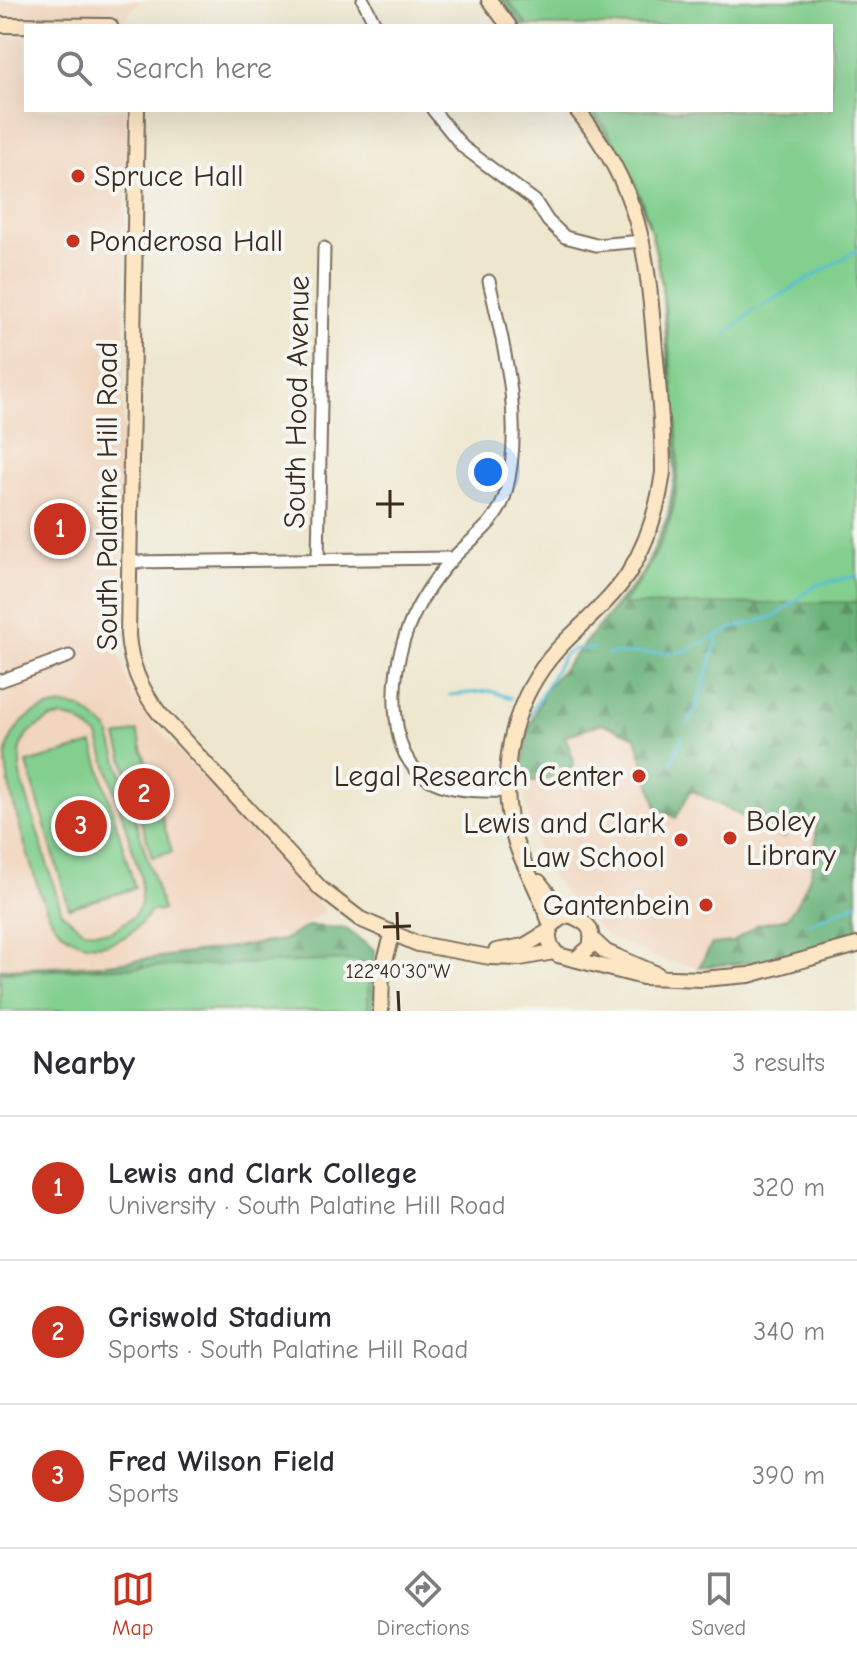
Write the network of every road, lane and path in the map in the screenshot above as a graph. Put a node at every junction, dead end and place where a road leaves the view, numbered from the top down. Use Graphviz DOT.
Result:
graph roads {
  1 [pos="363,0"];
  2 [pos="489,0"];
  3 [pos="375,24"];
  4 [pos="507,24"];
  5 [pos="0,25"];
  6 [pos="24,25"];
  7 [pos="137,112"];
  8 [pos="435,112"];
  9 [pos="578,112"];
  10 [pos="643,241"];
  11 [pos="324,248"];
  12 [pos="489,281"];
  13 [pos="318,558"];
  14 [pos="453,558"];
  15 [pos="130,562"];
  16 [pos="69,656"];
  17 [pos="0,681"];
  18 [pos="507,791"];
  19 [pos="529,872"];
  20 [pos="569,915"];
  21 [pos="550,929"];
  22 [pos="392,936"];
  23 [pos="592,939"];
  24 [pos="857,945"];
  25 [pos="554,952"];
  26 [pos="484,953"];
  27 [pos="577,958"];
  28 [pos="657,974"];
  29 [pos="381,1011"];
  1 -- 3 [label="street"];
  2 -- 4 [label="main road"];
  5 -- 6 [label="main road"];
  7 -- 15 [label="main road, South Palatine Hill Road"];
  8 -- 10 [label="street"];
  9 -- 10 [label="main road"];
  10 -- 18 [label="main road"];
  11 -- 13 [label="street, South Hood Avenue"];
  12 -- 14 [label="street"];
  13 -- 14 [label="street"];
  13 -- 15 [label="street"];
  14 -- 18 [label="street"];
  15 -- 22 [label="main road, South Palatine Hill Road"];
  16 -- 17 [label="street"];
  18 -- 19 [label="main road"];
  19 -- 20 [label="main road"];
  19 -- 21 [label="main road"];
  20 -- 21 [label="main road"];
  20 -- 23 [label="main road"];
  21 -- 25 [label="main road"];
  21 -- 26 [label="main road"];
  22 -- 26 [label="main road, South Palatine Hill Road"];
  22 -- 29 [label="main road"];
  23 -- 27 [label="main road"];
  23 -- 28 [label="main road"];
  24 -- 28 [label="main road"];
  25 -- 26 [label="main road, South Palatine Hill Road"];
  25 -- 27 [label="main road"];
  27 -- 28 [label="main road"];
}
